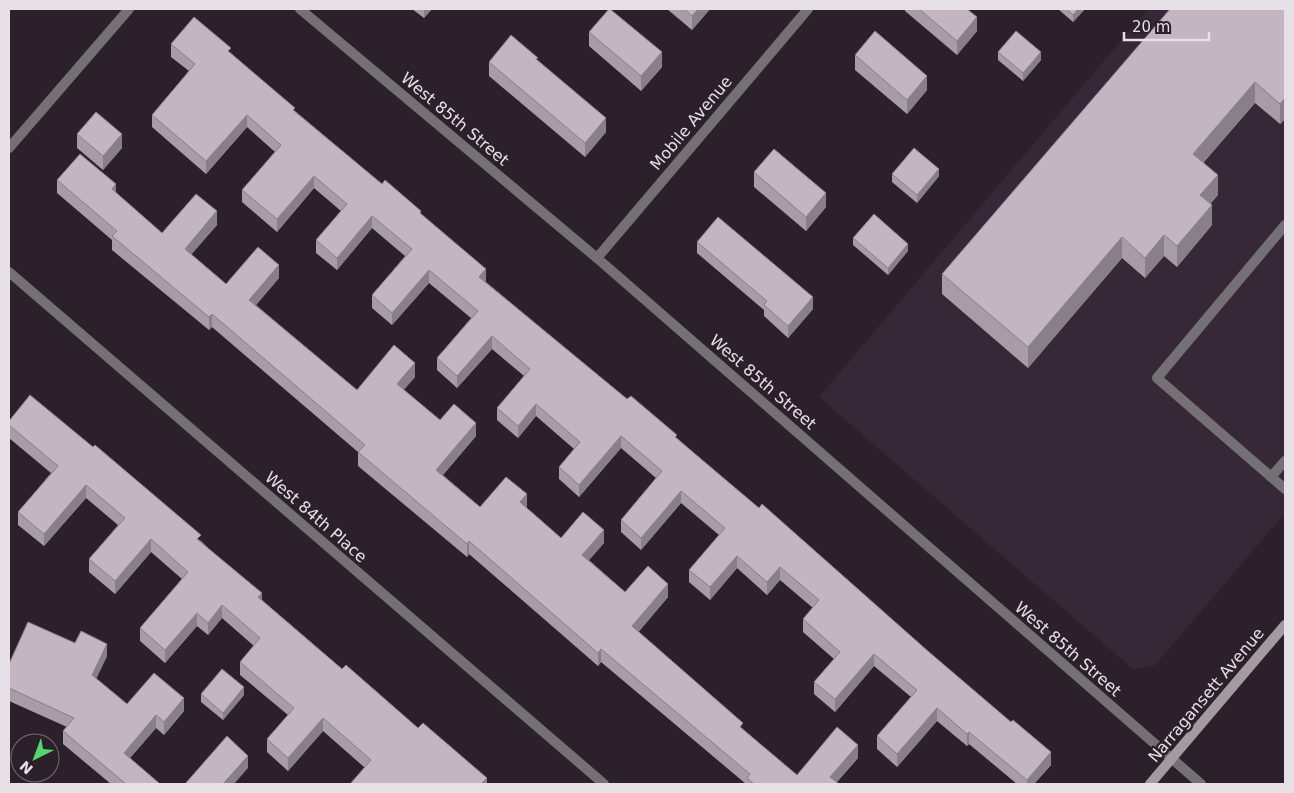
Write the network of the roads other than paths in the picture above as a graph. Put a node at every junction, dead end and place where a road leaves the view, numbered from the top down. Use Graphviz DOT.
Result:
graph roads {
  1 [pos="129,9"];
  2 [pos="300,9"];
  3 [pos="808,9"];
  4 [pos="9,148"];
  5 [pos="1285,225"];
  6 [pos="598,258"];
  7 [pos="9,272"];
  8 [pos="1285,461"];
  9 [pos="1271,477"];
  10 [pos="1285,488"];
  11 [pos="1285,625"];
  12 [pos="1171,759"];
  13 [pos="604,784"];
  14 [pos="1150,784"];
  15 [pos="1201,784"];
  1 -- 4 [label="street"];
  2 -- 6 [label="street, West 85th Street"];
  3 -- 6 [label="street, Mobile Avenue"];
  5 -- 9 [label="street"];
  6 -- 12 [label="street, West 85th Street"];
  7 -- 13 [label="street, West 84th Place"];
  8 -- 9 [label="street"];
  9 -- 10 [label="street"];
  11 -- 12 [label="street, Narragansett Avenue"];
  12 -- 14 [label="street, Narragansett Avenue"];
  12 -- 15 [label="street, West 85th Street"];
}
